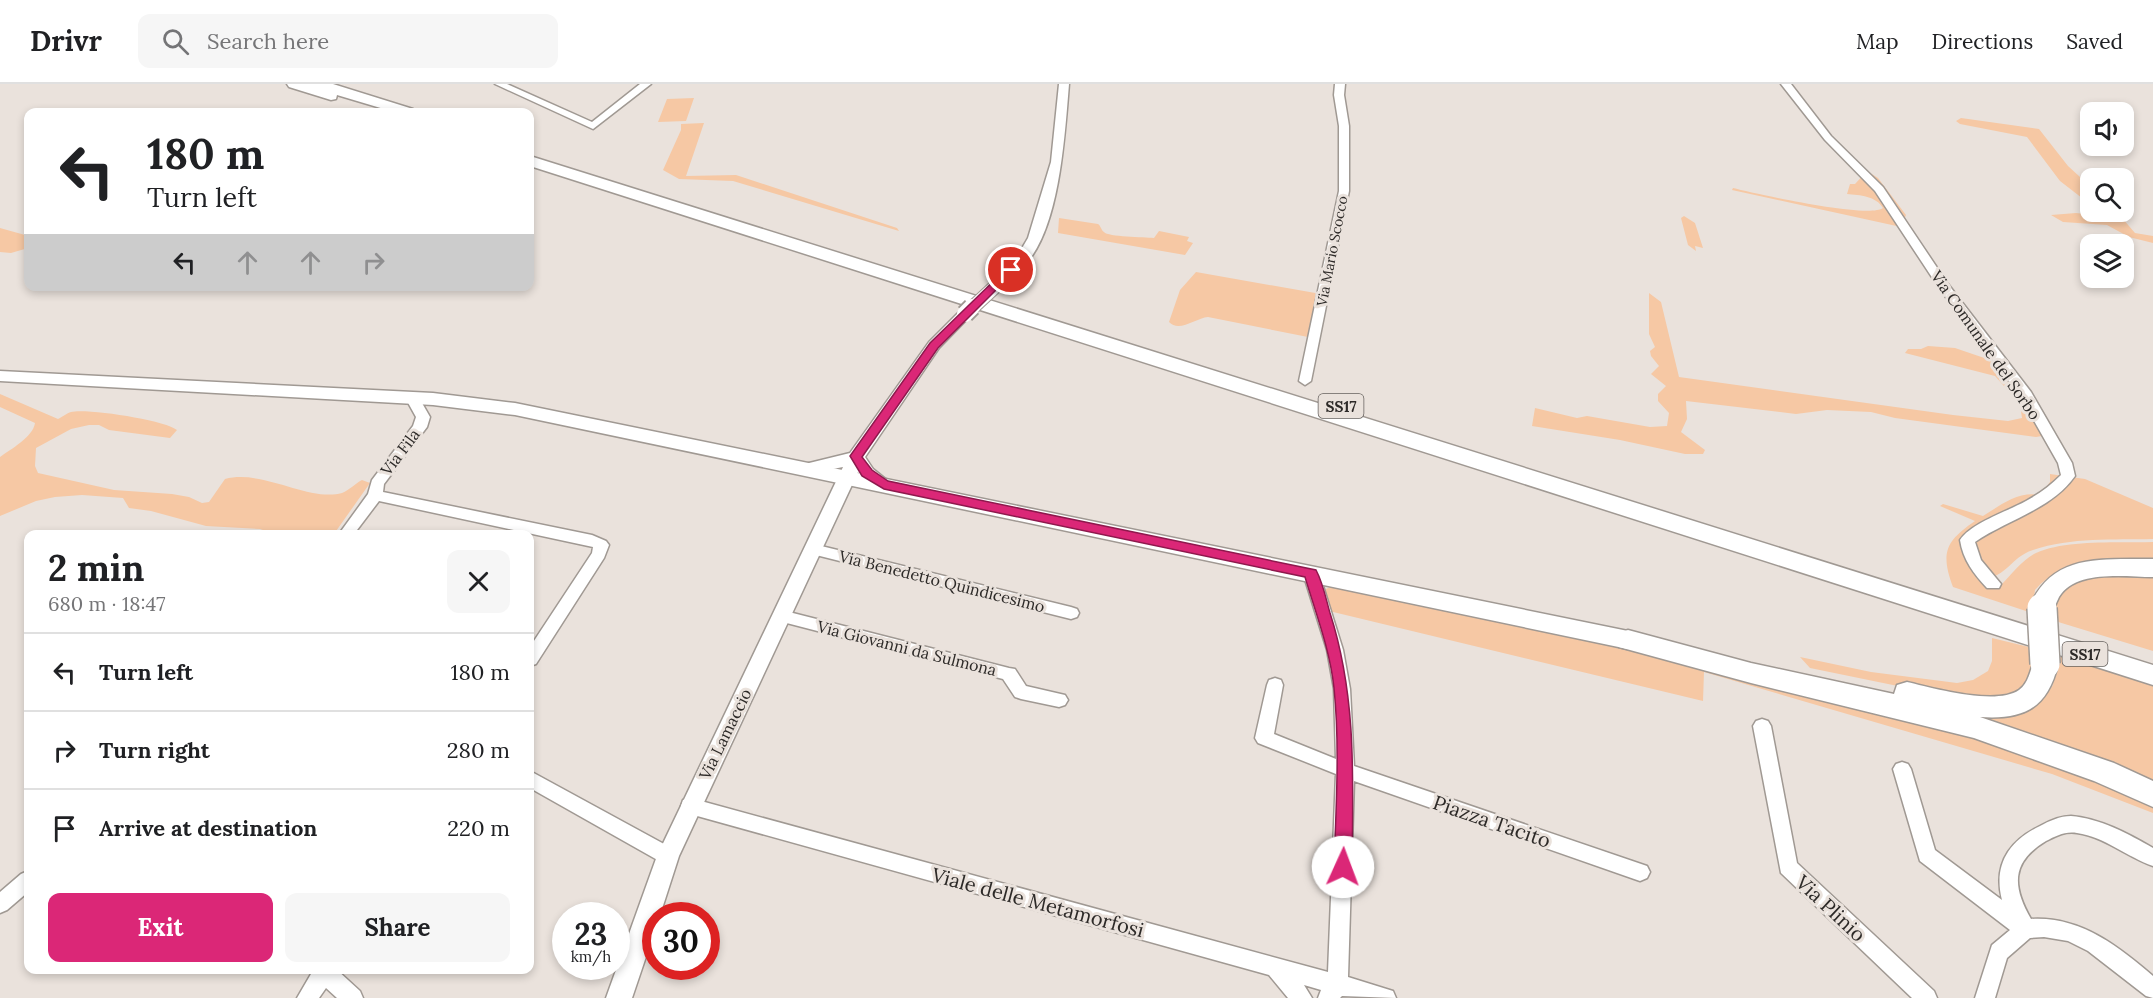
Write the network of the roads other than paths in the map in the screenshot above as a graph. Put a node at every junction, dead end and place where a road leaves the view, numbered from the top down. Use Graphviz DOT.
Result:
graph roads {
  1 [pos="294,84"];
  2 [pos="318,84"];
  3 [pos="500,84"];
  4 [pos="646,84"];
  5 [pos="1064,84"];
  6 [pos="1340,84"];
  7 [pos="1786,84"];
  8 [pos="369,108"];
  9 [pos="395,108"];
  10 [pos="534,152"];
  11 [pos="534,162"];
  12 [pos="0,376"];
  13 [pos="1305,381"];
  14 [pos="413,399"];
  15 [pos="856,456"];
  16 [pos="807,469"];
  17 [pos="846,476"];
  18 [pos="884,485"];
  19 [pos="375,495"];
  20 [pos="349,530"];
  21 [pos="813,549"];
  22 [pos="2153,568"];
  23 [pos="1311,573"];
  24 [pos="1993,584"];
  25 [pos="1071,613"];
  26 [pos="781,616"];
  27 [pos="2018,632"];
  28 [pos="1628,640"];
  29 [pos="534,654"];
  30 [pos="2153,659"];
  31 [pos="2153,675"];
  32 [pos="2153,681"];
  33 [pos="1275,685"];
  34 [pos="1059,700"];
  35 [pos="1762,726"];
  36 [pos="1902,769"];
  37 [pos="1345,770"];
  38 [pos="534,781"];
  39 [pos="2153,795"];
  40 [pos="690,807"];
  41 [pos="668,856"];
  42 [pos="2153,858"];
  43 [pos="1640,872"];
  44 [pos="24,883"];
  45 [pos="0,904"];
  46 [pos="2026,929"];
  47 [pos="1272,967"];
  48 [pos="321,974"];
  49 [pos="327,974"];
  50 [pos="2153,989"];
  51 [pos="1337,993"];
  52 [pos="307,998"];
  53 [pos="353,998"];
  54 [pos="619,998"];
  55 [pos="1302,998"];
  56 [pos="1386,998"];
  57 [pos="1927,998"];
  58 [pos="1985,998"];
  1 -- 8 [label="highway"];
  2 -- 9 [label="highway"];
  3 -- 4 [label="street"];
  5 -- 15 [label="street, Via Lamaccio, bridge"];
  6 -- 13 [label="street, Via Mario Scocco"];
  7 -- 24 [label="street, Via Comunale del Sorbo"];
  10 -- 30 [label="highway, SS17"];
  11 -- 27 [label="highway, SS17"];
  12 -- 14 [label="main road"];
  14 -- 16 [label="main road"];
  14 -- 19 [label="street, Via Fila"];
  15 -- 16 [label="street"];
  15 -- 17 [label="street, Via Lamaccio"];
  15 -- 18 [label="street"];
  16 -- 17 [label="main road"];
  17 -- 18 [label="main road"];
  17 -- 21 [label="street, Via Lamaccio"];
  18 -- 23 [label="main road"];
  19 -- 20 [label="street, Via Fila"];
  19 -- 29 [label="street"];
  21 -- 25 [label="street, Via Benedetto Quindicesimo"];
  21 -- 26 [label="street, Via Lamaccio"];
  22 -- 28 [label="highway, bridge"];
  23 -- 28 [label="main road"];
  23 -- 37 [label="street"];
  26 -- 34 [label="street, Via Giovanni da Sulmona"];
  26 -- 40 [label="street, Via Lamaccio"];
  27 -- 31 [label="highway, SS17"];
  27 -- 32 [label="highway"];
  28 -- 39 [label="highway"];
  33 -- 37 [label="street, Piazza Tacito"];
  35 -- 57 [label="street, Via Plinio"];
  36 -- 46 [label="street"];
  37 -- 43 [label="street, Piazza Tacito"];
  37 -- 51 [label="street"];
  38 -- 41 [label="street"];
  40 -- 41 [label="street, Via Lamaccio"];
  40 -- 47 [label="street, Viale delle Metamorfosi"];
  41 -- 54 [label="street, Via Lamaccio"];
  42 -- 46 [label="street"];
  44 -- 45 [label="street"];
  46 -- 50 [label="street"];
  46 -- 58 [label="street"];
  47 -- 51 [label="street, Viale delle Metamorfosi"];
  47 -- 55 [label="street"];
  48 -- 52 [label="street"];
  49 -- 53 [label="street"];
  51 -- 56 [label="street, Viale delle Metamorfosi"];
}
